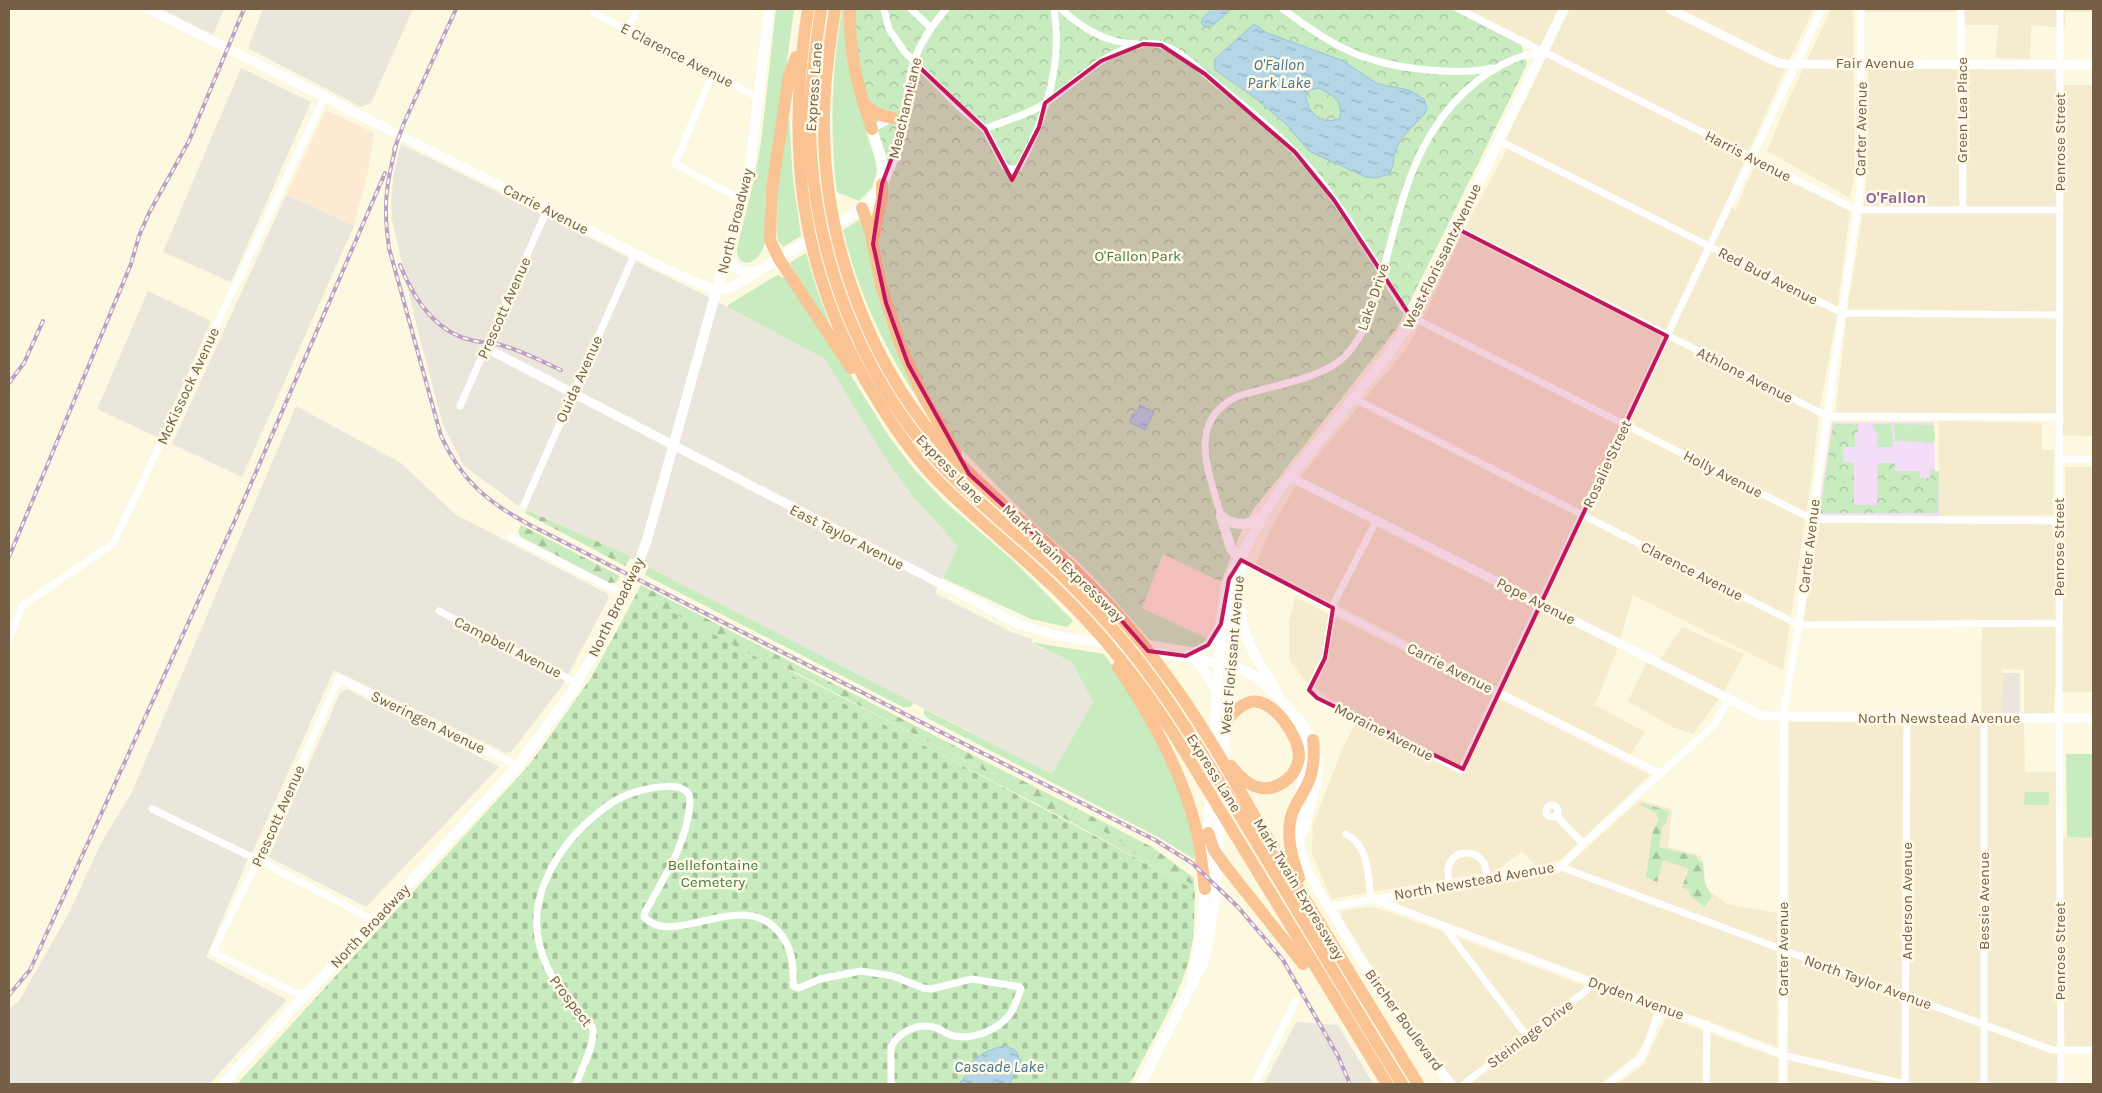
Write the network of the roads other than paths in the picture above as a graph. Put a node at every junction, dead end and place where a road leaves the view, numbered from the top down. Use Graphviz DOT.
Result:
graph roads {
  1 [pos="149,9"];
  2 [pos="637,9"];
  3 [pos="769,9"];
  4 [pos="808,9"];
  5 [pos="821,9"];
  6 [pos="835,9"];
  7 [pos="850,9"];
  8 [pos="884,9"];
  9 [pos="911,9"];
  10 [pos="946,9"];
  11 [pos="1054,9"];
  12 [pos="1061,9"];
  13 [pos="1283,9"];
  14 [pos="1459,9"];
  15 [pos="1564,9"];
  16 [pos="1670,9"];
  17 [pos="1822,9"];
  18 [pos="1861,9"];
  19 [pos="1961,9"];
  20 [pos="2060,9"];
  21 [pos="594,13"];
  22 [pos="930,27"];
  23 [pos="805,28"];
  24 [pos="628,30"];
  25 [pos="1142,44"];
  26 [pos="1544,51"];
  27 [pos="914,62"];
  28 [pos="1796,63"];
  29 [pos="1861,64"];
  30 [pos="1961,64"];
  31 [pos="2060,65"];
  32 [pos="2093,65"];
  33 [pos="1500,66"];
  34 [pos="713,72"];
  35 [pos="325,96"];
  36 [pos="759,98"];
  37 [pos="863,102"];
  38 [pos="1045,103"];
  39 [pos="905,112"];
  40 [pos="893,118"];
  41 [pos="872,129"];
  42 [pos="985,129"];
  43 [pos="1500,141"];
  44 [pos="1751,158"];
  45 [pos="882,184"];
  46 [pos="742,200"];
  47 [pos="547,210"];
  48 [pos="859,210"];
  49 [pos="1856,210"];
  50 [pos="1963,210"];
  51 [pos="2060,210"];
  52 [pos="1456,228"];
  53 [pos="873,244"];
  54 [pos="1710,247"];
  55 [pos="635,253"];
  56 [pos="727,255"];
  57 [pos="779,259"];
  58 [pos="753,273"];
  59 [pos="1382,274"];
  60 [pos="717,290"];
  61 [pos="1842,313"];
  62 [pos="2059,315"];
  63 [pos="1414,318"];
  64 [pos="1667,336"];
  65 [pos="486,348"];
  66 [pos="573,394"];
  67 [pos="1353,398"];
  68 [pos="880,405"];
  69 [pos="460,406"];
  70 [pos="1827,416"];
  71 [pos="2060,417"];
  72 [pos="1625,425"];
  73 [pos="674,447"];
  74 [pos="2060,459"];
  75 [pos="2093,459"];
  76 [pos="969,474"];
  77 [pos="1290,477"];
  78 [pos="524,506"];
  79 [pos="1583,515"];
  80 [pos="1221,516"];
  81 [pos="1263,516"];
  82 [pos="1812,519"];
  83 [pos="1376,520"];
  84 [pos="2059,521"];
  85 [pos="511,537"];
  86 [pos="1241,560"];
  87 [pos="1237,583"];
  88 [pos="624,595"];
  89 [pos="1541,604"];
  90 [pos="1333,608"];
  91 [pos="439,611"];
  92 [pos="1086,619"];
  93 [pos="1221,624"];
  94 [pos="2060,624"];
  95 [pos="1799,625"];
  96 [pos="9,639"];
  97 [pos="1186,656"];
  98 [pos="1218,662"];
  99 [pos="1230,665"];
  100 [pos="339,678"];
  101 [pos="577,683"];
  102 [pos="1216,692"];
  103 [pos="1499,692"];
  104 [pos="1278,695"];
  105 [pos="1729,699"];
  106 [pos="1287,706"];
  107 [pos="1784,718"];
  108 [pos="1907,718"];
  109 [pos="1984,718"];
  110 [pos="2059,718"];
  111 [pos="2093,718"];
  112 [pos="1225,723"];
  113 [pos="1208,739"];
  114 [pos="1313,740"];
  115 [pos="518,766"];
  116 [pos="1461,770"];
  117 [pos="1661,774"];
  118 [pos="1299,799"];
  119 [pos="152,809"];
  120 [pos="1556,815"];
  121 [pos="1212,833"];
  122 [pos="1346,834"];
  123 [pos="1583,844"];
  124 [pos="1301,850"];
  125 [pos="1218,855"];
  126 [pos="258,860"];
  127 [pos="1203,866"];
  128 [pos="1561,866"];
  129 [pos="1488,879"];
  130 [pos="1450,885"];
  131 [pos="1210,894"];
  132 [pos="1371,898"];
  133 [pos="1308,904"];
  134 [pos="1329,907"];
  135 [pos="375,921"];
  136 [pos="1445,927"];
  137 [pos="1783,950"];
  138 [pos="1596,983"];
  139 [pos="1332,996"];
  140 [pos="1906,996"];
  141 [pos="304,997"];
  142 [pos="1296,1001"];
  143 [pos="1661,1008"];
  144 [pos="1707,1024"];
  145 [pos="1984,1025"];
  146 [pos="1527,1036"];
  147 [pos="2061,1050"];
  148 [pos="2093,1050"];
  149 [pos="1783,1055"];
  150 [pos="224,1084"];
  151 [pos="576,1084"];
  152 [pos="891,1084"];
  153 [pos="1141,1084"];
  154 [pos="1254,1084"];
  155 [pos="1387,1084"];
  156 [pos="1402,1084"];
  157 [pos="1418,1084"];
  158 [pos="1451,1084"];
  159 [pos="1464,1084"];
  160 [pos="1608,1084"];
  161 [pos="1706,1084"];
  162 [pos="1783,1084"];
  163 [pos="1905,1084"];
  164 [pos="1984,1084"];
  165 [pos="2061,1084"];
  1 -- 35 [label="street, Carrie Avenue"];
  2 -- 24 [label="street"];
  3 -- 36 [label="main road, North Broadway"];
  4 -- 23 [label="highway, Mark Twain Expressway"];
  5 -- 156 [label="highway, Express Lane"];
  6 -- 76 [label="highway, Mark Twain Expressway"];
  7 -- 37 [label="highway"];
  8 -- 27 [label="street"];
  9 -- 22 [label="street"];
  10 -- 22 [label="street, Meacham Lane"];
  11 -- 38 [label="street"];
  12 -- 25 [label="street"];
  13 -- 33 [label="street"];
  14 -- 26 [label="street, Harris Avenue"];
  15 -- 26 [label="main road, West Florissant Avenue"];
  16 -- 28 [label="street, Fair Avenue"];
  17 -- 28 [label="street"];
  18 -- 29 [label="street, Carter Avenue"];
  19 -- 30 [label="street, Green Lea Place"];
  20 -- 31 [label="street, Penrose Street"];
  21 -- 24 [label="street, E Clarence Avenue"];
  22 -- 27 [label="street, Meacham Lane"];
  23 -- 57 [label="highway"];
  23 -- 68 [label="highway, Mark Twain Expressway"];
  24 -- 34 [label="street, E Clarence Avenue"];
  25 -- 38 [label="street"];
  25 -- 59 [label="street"];
  26 -- 33 [label="street, Lake Drive"];
  26 -- 43 [label="main road, West Florissant Avenue"];
  26 -- 44 [label="street, Harris Avenue"];
  27 -- 39 [label="street, Meacham Lane"];
  27 -- 42 [label="street"];
  28 -- 29 [label="street, Fair Avenue"];
  28 -- 44 [label="street, Rosalie Street"];
  29 -- 30 [label="street, Fair Avenue"];
  29 -- 49 [label="street, Carter Avenue"];
  30 -- 31 [label="street, Fair Avenue"];
  30 -- 50 [label="street, Green Lea Place"];
  31 -- 32 [label="street, Fair Avenue"];
  31 -- 51 [label="street, Penrose Street"];
  33 -- 59 [label="street, Lake Drive"];
  34 -- 36 [label="street, E Clarence Avenue"];
  34 -- 46 [label="street"];
  35 -- 47 [label="street, Carrie Avenue"];
  35 -- 96 [label="street, McKissock Avenue"];
  36 -- 46 [label="main road, North Broadway"];
  37 -- 40 [label="highway"];
  37 -- 41 [label="highway"];
  38 -- 42 [label="street"];
  38 -- 42 [label="street"];
  39 -- 40 [label="street"];
  39 -- 45 [label="street, Meacham Lane"];
  40 -- 41 [label="street"];
  41 -- 45 [label="main road"];
  43 -- 52 [label="main road, West Florissant Avenue"];
  43 -- 54 [label="street, Red Bud Avenue"];
  44 -- 49 [label="street, Harris Avenue"];
  44 -- 54 [label="street, Rosalie Street"];
  45 -- 48 [label="main road"];
  45 -- 53 [label="highway"];
  46 -- 56 [label="main road, North Broadway"];
  47 -- 55 [label="street, Carrie Avenue"];
  47 -- 65 [label="street, Prescott Avenue"];
  48 -- 53 [label="highway"];
  48 -- 57 [label="main road"];
  49 -- 50 [label="street, Harris Avenue"];
  49 -- 61 [label="street, Carter Avenue"];
  50 -- 51 [label="street, Harris Avenue"];
  51 -- 62 [label="street, Penrose Street"];
  52 -- 63 [label="main road, West Florissant Avenue"];
  52 -- 64 [label="street, Athlone Avenue"];
  53 -- 76 [label="highway"];
  54 -- 61 [label="street, Red Bud Avenue"];
  54 -- 64 [label="street, Rosalie Street"];
  55 -- 60 [label="street, Carrie Avenue"];
  55 -- 66 [label="street, Ouida Avenue"];
  56 -- 58 [label="main road"];
  56 -- 60 [label="main road, North Broadway"];
  57 -- 58 [label="main road"];
  57 -- 68 [label="highway"];
  58 -- 60 [label="main road"];
  59 -- 63 [label="street"];
  59 -- 80 [label="street, Lake Drive"];
  60 -- 73 [label="main road, North Broadway"];
  61 -- 62 [label="street, Red Bud Avenue"];
  61 -- 70 [label="street, Carter Avenue"];
  62 -- 71 [label="street, Penrose Street"];
  63 -- 67 [label="main road, West Florissant Avenue"];
  63 -- 72 [label="street, Holly Avenue"];
  64 -- 70 [label="street, Athlone Avenue"];
  64 -- 72 [label="street, Rosalie Street"];
  65 -- 66 [label="street, East Taylor Avenue"];
  65 -- 69 [label="street, Prescott Avenue"];
  66 -- 73 [label="street, East Taylor Avenue"];
  66 -- 78 [label="street, Ouida Avenue"];
  67 -- 77 [label="main road, West Florissant Avenue"];
  67 -- 79 [label="street, Clarence Avenue"];
  68 -- 92 [label="highway, Mark Twain Expressway"];
  70 -- 71 [label="street, Athlone Avenue"];
  70 -- 82 [label="street, Carter Avenue"];
  71 -- 74 [label="street, Penrose Street"];
  72 -- 79 [label="street, Rosalie Street"];
  72 -- 82 [label="street, Holly Avenue"];
  73 -- 88 [label="main road, North Broadway"];
  73 -- 97 [label="street, East Taylor Avenue"];
  74 -- 75 [label="street"];
  74 -- 84 [label="street, Penrose Street"];
  76 -- 113 [label="highway, Mark Twain Expressway"];
  77 -- 81 [label="main road, West Florissant Avenue"];
  77 -- 83 [label="street, Pope Avenue"];
  79 -- 89 [label="street, Rosalie Street"];
  79 -- 95 [label="street, Clarence Avenue"];
  80 -- 81 [label="main road"];
  80 -- 86 [label="main road"];
  81 -- 86 [label="main road, West Florissant Avenue"];
  82 -- 84 [label="street, Holly Avenue"];
  82 -- 95 [label="street, Carter Avenue"];
  83 -- 89 [label="street, Pope Avenue"];
  83 -- 90 [label="street"];
  84 -- 94 [label="street, Penrose Street"];
  85 -- 88 [label="street"];
  86 -- 87 [label="main road, West Florissant Avenue"];
  86 -- 90 [label="street, Carrie Avenue"];
  86 -- 93 [label="main road, West Florissant Avenue"];
  87 -- 99 [label="main road, West Florissant Avenue"];
  87 -- 104 [label="main road"];
  88 -- 101 [label="main road, North Broadway"];
  89 -- 103 [label="street, Rosalie Street"];
  89 -- 105 [label="street, Pope Avenue"];
  90 -- 103 [label="street, Carrie Avenue"];
  90 -- 116 [label="street, Moraine Avenue"];
  91 -- 101 [label="street, Campbell Avenue"];
  92 -- 127 [label="highway"];
  92 -- 139 [label="highway, Mark Twain Expressway"];
  93 -- 97 [label="street"];
  93 -- 98 [label="main road, West Florissant Avenue"];
  94 -- 95 [label="street, Clarence Avenue"];
  94 -- 110 [label="street, Penrose Street"];
  95 -- 107 [label="street, Carter Avenue"];
  97 -- 98 [label="street, East Taylor Avenue"];
  97 -- 102 [label="street"];
  98 -- 99 [label="street, East Taylor Avenue"];
  98 -- 102 [label="main road, West Florissant Avenue"];
  99 -- 104 [label="main road, Bircher Boulevard"];
  99 -- 112 [label="main road, West Florissant Avenue"];
  100 -- 115 [label="street, Sweringen Avenue"];
  100 -- 126 [label="street, Prescott Avenue"];
  101 -- 115 [label="main road, North Broadway"];
  102 -- 121 [label="main road, West Florissant Avenue"];
  103 -- 116 [label="street, Rosalie Street"];
  103 -- 117 [label="street, Carrie Avenue"];
  104 -- 106 [label="main road, Bircher Boulevard"];
  105 -- 107 [label="street, Pope Avenue"];
  105 -- 117 [label="street, North Newstead Avenue"];
  106 -- 114 [label="main road, Bircher Boulevard"];
  106 -- 118 [label="street, Bircher Boulevard"];
  107 -- 108 [label="street, North Newstead Avenue"];
  107 -- 137 [label="street, Carter Avenue"];
  108 -- 109 [label="street, North Newstead Avenue"];
  108 -- 140 [label="street, Anderson Avenue"];
  109 -- 110 [label="street, North Newstead Avenue"];
  109 -- 145 [label="street, Bessie Avenue"];
  110 -- 111 [label="street, North Newstead Avenue"];
  110 -- 147 [label="street, Penrose Street"];
  112 -- 113 [label="highway"];
  112 -- 121 [label="main road, West Florissant Avenue"];
  113 -- 133 [label="highway, Mark Twain Expressway"];
  114 -- 118 [label="highway"];
  114 -- 124 [label="street, Bircher Boulevard"];
  115 -- 135 [label="main road, North Broadway"];
  117 -- 123 [label="street, North Newstead Avenue"];
  118 -- 124 [label="street, Bircher Boulevard"];
  118 -- 133 [label="highway"];
  119 -- 126 [label="street"];
  120 -- 123 [label="street"];
  121 -- 125 [label="highway"];
  121 -- 127 [label="main road, West Florissant Avenue"];
  122 -- 132 [label="street"];
  123 -- 128 [label="street, North Newstead Avenue"];
  124 -- 134 [label="street, Bircher Boulevard"];
  125 -- 131 [label="main road"];
  125 -- 139 [label="highway"];
  126 -- 135 [label="street"];
  126 -- 141 [label="street, Prescott Avenue"];
  127 -- 131 [label="highway"];
  128 -- 129 [label="street, North Newstead Avenue"];
  128 -- 137 [label="street, North Taylor Avenue"];
  129 -- 130 [label="street, North Newstead Avenue"];
  129 -- 130 [label="street"];
  130 -- 132 [label="street, North Newstead Avenue"];
  131 -- 153 [label="main road"];
  132 -- 134 [label="street, North Newstead Avenue"];
  132 -- 136 [label="street, Dryden Avenue"];
  133 -- 157 [label="highway, Mark Twain Expressway"];
  134 -- 158 [label="street, Bircher Boulevard"];
  135 -- 141 [label="main road, North Broadway"];
  136 -- 138 [label="street, Dryden Avenue"];
  136 -- 146 [label="street"];
  137 -- 140 [label="street, North Taylor Avenue"];
  137 -- 149 [label="street, Carter Avenue"];
  138 -- 143 [label="street, Dryden Avenue"];
  138 -- 146 [label="street, Steinlage Drive"];
  139 -- 155 [label="highway, Mark Twain Expressway"];
  140 -- 145 [label="street, North Taylor Avenue"];
  140 -- 163 [label="street, Anderson Avenue"];
  141 -- 150 [label="main road, North Broadway"];
  142 -- 154 [label="street"];
  143 -- 144 [label="street, Dryden Avenue"];
  143 -- 160 [label="street"];
  144 -- 149 [label="street, Dryden Avenue"];
  144 -- 161 [label="street"];
  145 -- 147 [label="street, North Taylor Avenue"];
  145 -- 164 [label="street, Bessie Avenue"];
  146 -- 159 [label="street, Steinlage Drive"];
  147 -- 148 [label="street, North Taylor Avenue"];
  147 -- 165 [label="street, Penrose Street"];
  149 -- 162 [label="street, Carter Avenue"];
  149 -- 163 [label="street, Dryden Avenue"];
  151 -- 152 [label="street, Prospect"];
}
